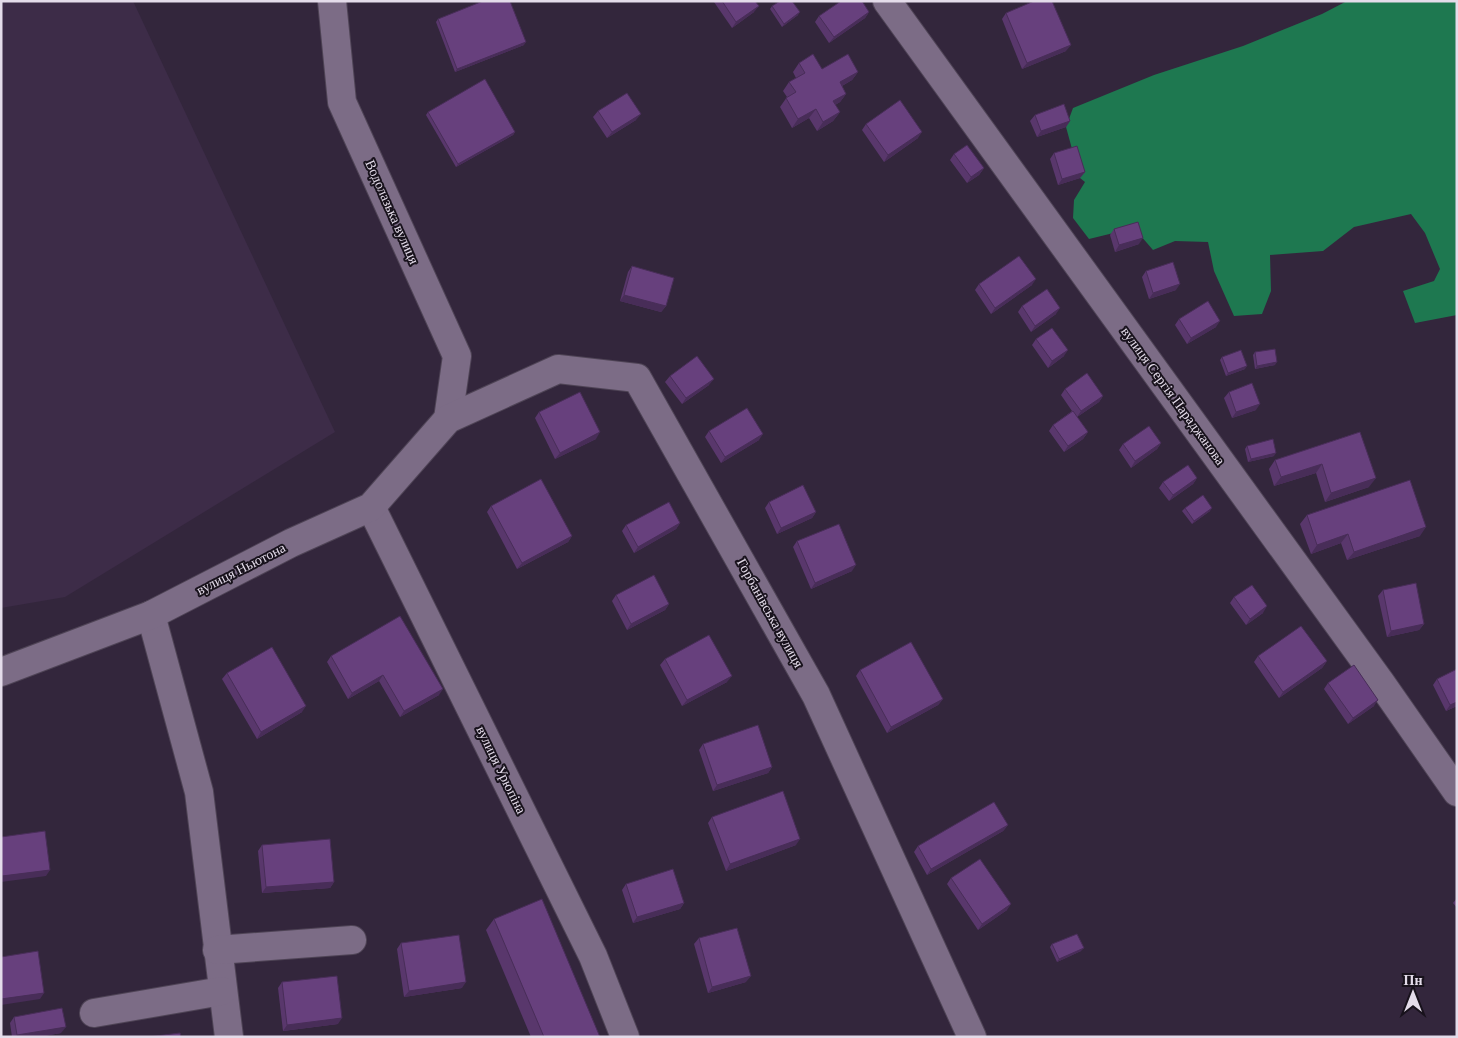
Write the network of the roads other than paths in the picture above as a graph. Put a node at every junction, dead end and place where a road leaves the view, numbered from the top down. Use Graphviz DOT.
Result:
graph roads {
  1 [pos="332,1"];
  2 [pos="887,1"];
  3 [pos="448,419"];
  4 [pos="371,506"];
  5 [pos="151,615"];
  6 [pos="1,672"];
  7 [pos="1457,792"];
  8 [pos="352,940"];
  9 [pos="217,950"];
  10 [pos="222,991"];
  11 [pos="94,1013"];
  12 [pos="229,1037"];
  13 [pos="625,1037"];
  14 [pos="972,1037"];
  1 -- 3 [label="street, Водолазька вулиця"];
  2 -- 7 [label="street, вулиця Сергія Параджанова"];
  3 -- 4 [label="street, вулиця Ньютона"];
  3 -- 14 [label="street, Горбанівська вулиця"];
  4 -- 5 [label="street, вулиця Ньютона"];
  4 -- 13 [label="street, вулиця Урюпіна"];
  5 -- 6 [label="street, вулиця Ньютона"];
  5 -- 9 [label="street"];
  8 -- 9 [label="street"];
  9 -- 10 [label="street"];
  10 -- 11 [label="street"];
  10 -- 12 [label="street"];
}
